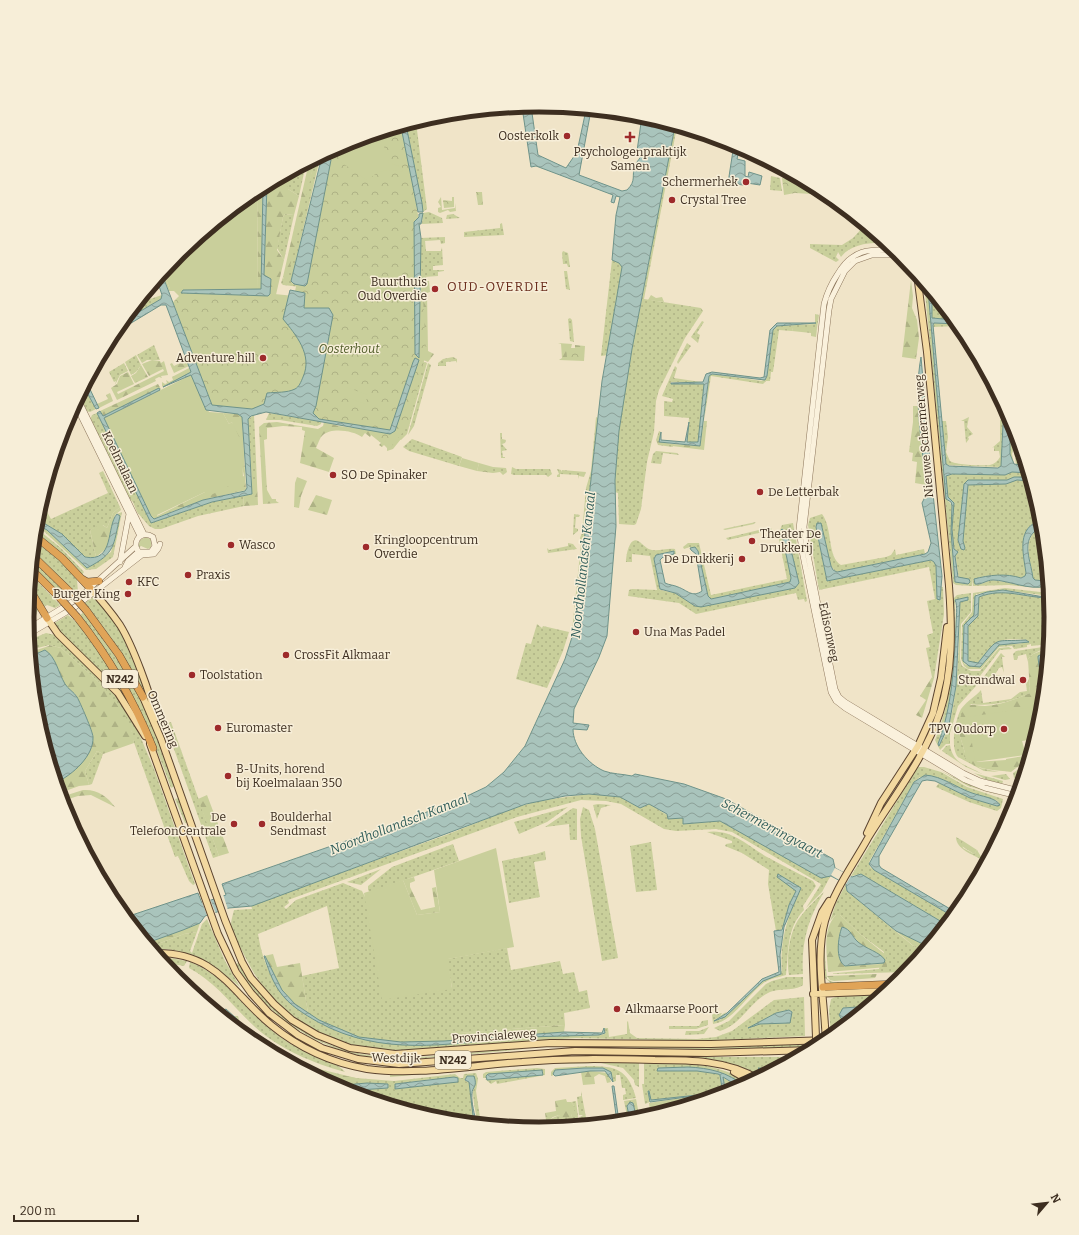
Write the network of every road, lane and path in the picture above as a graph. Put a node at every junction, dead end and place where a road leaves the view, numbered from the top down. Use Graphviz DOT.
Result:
graph roads {
  1 [pos="887,250"];
  2 [pos="892,255"];
  3 [pos="919,283"];
  4 [pos="81,405"];
  5 [pos="78,411"];
  6 [pos="808,467"];
  7 [pos="129,514"];
  8 [pos="142,535"];
  9 [pos="40,540"];
  10 [pos="160,544"];
  11 [pos="138,552"];
  12 [pos="153,552"];
  13 [pos="37,560"];
  14 [pos="120,562"];
  15 [pos="36,574"];
  16 [pos="81,578"];
  17 [pos="99,581"];
  18 [pos="92,591"];
  19 [pos="35,598"];
  20 [pos="48,620"];
  21 [pos="34,626"];
  22 [pos="34,630"];
  23 [pos="143,697"];
  24 [pos="160,739"];
  25 [pos="152,748"];
  26 [pos="920,750"];
  27 [pos="1015,790"];
  28 [pos="1013,795"];
  29 [pos="860,851"];
  30 [pos="836,892"];
  31 [pos="225,920"];
  32 [pos="214,923"];
  33 [pos="162,954"];
  34 [pos="887,985"];
  35 [pos="823,990"];
  36 [pos="813,991"];
  37 [pos="880,991"];
  38 [pos="826,1034"];
  39 [pos="816,1040"];
  40 [pos="815,1041"];
  41 [pos="800,1050"];
  42 [pos="720,1065"];
  43 [pos="752,1076"];
  44 [pos="746,1079"];
  1 -- 6 [label="street, Edisonweg"];
  2 -- 6 [label="street, Edisonweg"];
  3 -- 26 [label="main road, Nieuwe Schermerweg"];
  4 -- 8 [label="street, Koelmalaan"];
  5 -- 7 [label="street, Koelmalaan"];
  6 -- 26 [label="street, Edisonweg"];
  7 -- 8 [label="street, Koelmalaan"];
  7 -- 14 [label="street"];
  8 -- 11 [label="street"];
  8 -- 12 [label="street"];
  9 -- 16 [label="highway, N242"];
  10 -- 12 [label="street"];
  11 -- 12 [label="street"];
  11 -- 14 [label="street"];
  11 -- 18 [label="street"];
  13 -- 23 [label="highway, Ommering / N242, bridge"];
  14 -- 17 [label="street"];
  15 -- 25 [label="highway, Ommering / N242, bridge"];
  16 -- 17 [label="highway"];
  16 -- 18 [label="highway, N242"];
  17 -- 18 [label="street"];
  18 -- 20 [label="street"];
  18 -- 24 [label="main road, N242"];
  19 -- 20 [label="highway, N242"];
  20 -- 21 [label="street"];
  20 -- 22 [label="street"];
  20 -- 25 [label="main road, N242"];
  23 -- 24 [label="main road, Ommering / N242"];
  24 -- 31 [label="main road, Ommering / N242"];
  25 -- 32 [label="main road, Ommering / N242"];
  26 -- 27 [label="street"];
  26 -- 28 [label="street"];
  26 -- 29 [label="main road, Nieuwe Schermerweg"];
  26 -- 29 [label="main road, Nieuwe Schermerweg"];
  29 -- 30 [label="main road, Nieuwe Schermerweg"];
  30 -- 35 [label="main road, Nieuwe Schermerweg"];
  30 -- 36 [label="main road, Nieuwe Schermerweg"];
  31 -- 40 [label="main road, Provincialeweg / N242"];
  32 -- 41 [label="main road, Provincialeweg / N242"];
  33 -- 42 [label="main road, Westdijk"];
  34 -- 35 [label="highway"];
  35 -- 36 [label="main road"];
  35 -- 37 [label="main road"];
  35 -- 38 [label="main road, Nieuwe Schermerweg, bridge"];
  36 -- 39 [label="main road, Nieuwe Schermerweg, bridge"];
  42 -- 43 [label="main road, Westdijk"];
  42 -- 44 [label="main road, Westdijk"];
}
